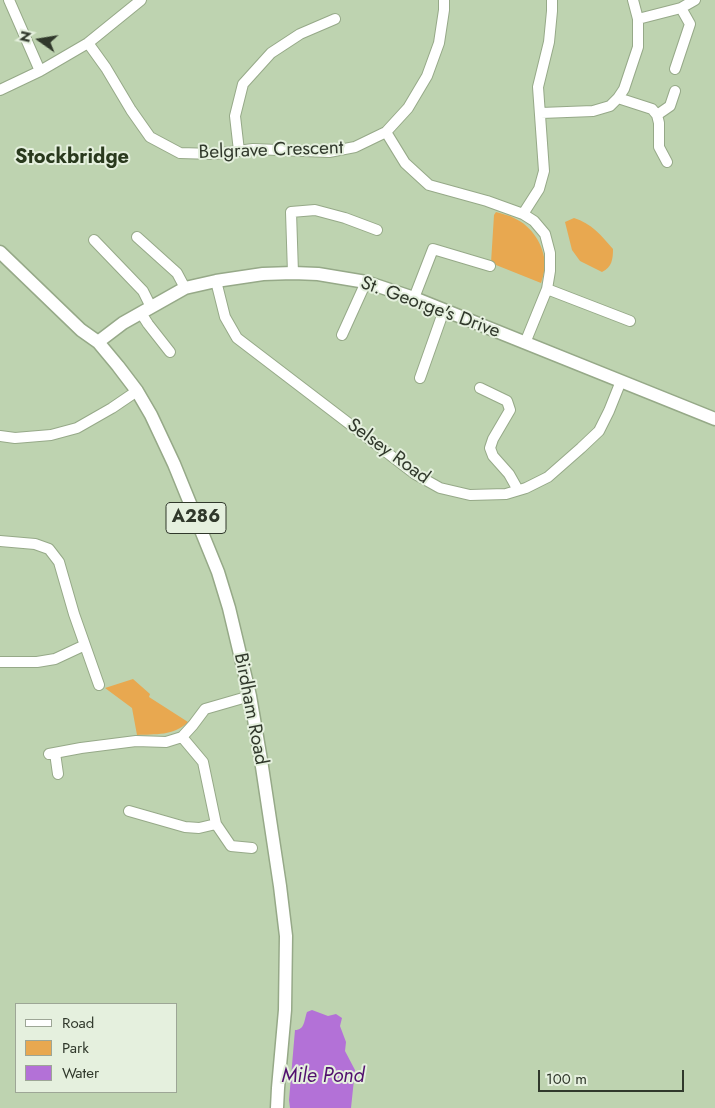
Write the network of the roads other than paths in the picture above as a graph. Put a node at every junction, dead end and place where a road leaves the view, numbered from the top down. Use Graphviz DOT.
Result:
graph roads {
  1 [pos="4,0"];
  2 [pos="9,0"];
  3 [pos="141,0"];
  4 [pos="444,0"];
  5 [pos="552,0"];
  6 [pos="633,0"];
  7 [pos="695,0"];
  8 [pos="0,1"];
  9 [pos="681,8"];
  10 [pos="335,19"];
  11 [pos="638,19"];
  12 [pos="88,43"];
  13 [pos="675,69"];
  14 [pos="40,72"];
  15 [pos="0,90"];
  16 [pos="675,91"];
  17 [pos="618,98"];
  18 [pos="541,113"];
  19 [pos="657,115"];
  20 [pos="386,132"];
  21 [pos="239,151"];
  22 [pos="667,162"];
  23 [pos="524,214"];
  24 [pos="377,230"];
  25 [pos="136,237"];
  26 [pos="94,240"];
  27 [pos="0,252"];
  28 [pos="490,266"];
  29 [pos="293,273"];
  30 [pos="216,281"];
  31 [pos="366,282"];
  32 [pos="185,288"];
  33 [pos="548,289"];
  34 [pos="414,298"];
  35 [pos="146,310"];
  36 [pos="444,310"];
  37 [pos="630,321"];
  38 [pos="342,335"];
  39 [pos="98,342"];
  40 [pos="525,343"];
  41 [pos="170,352"];
  42 [pos="420,378"];
  43 [pos="621,381"];
  44 [pos="480,388"];
  45 [pos="137,391"];
  46 [pos="715,419"];
  47 [pos="0,436"];
  48 [pos="518,490"];
  49 [pos="0,541"];
  50 [pos="85,645"];
  51 [pos="0,662"];
  52 [pos="99,685"];
  53 [pos="250,696"];
  54 [pos="182,737"];
  55 [pos="58,774"];
  56 [pos="129,811"];
  57 [pos="216,824"];
  58 [pos="252,848"];
  59 [pos="277,1108"];
  1 -- 8 [label="street"];
  2 -- 14 [label="street"];
  3 -- 12 [label="street"];
  4 -- 20 [label="street, Belgrave Crescent"];
  5 -- 18 [label="street"];
  6 -- 11 [label="street"];
  7 -- 9 [label="street"];
  9 -- 11 [label="street"];
  9 -- 13 [label="street"];
  10 -- 21 [label="street"];
  11 -- 17 [label="street"];
  12 -- 14 [label="street"];
  12 -- 21 [label="street, Belgrave Crescent"];
  14 -- 15 [label="street"];
  16 -- 19 [label="street"];
  17 -- 18 [label="street"];
  17 -- 19 [label="street"];
  18 -- 23 [label="street"];
  19 -- 22 [label="street"];
  20 -- 21 [label="street, Belgrave Crescent"];
  20 -- 23 [label="street"];
  23 -- 33 [label="street"];
  24 -- 29 [label="street"];
  25 -- 32 [label="street"];
  26 -- 35 [label="street"];
  27 -- 39 [label="main road, A286"];
  28 -- 34 [label="street"];
  29 -- 30 [label="main road, St. George's Drive"];
  29 -- 31 [label="main road, St. George's Drive"];
  30 -- 32 [label="main road, St. George's Drive"];
  30 -- 48 [label="street, Selsey Road"];
  31 -- 34 [label="main road, St. George's Drive"];
  31 -- 38 [label="street"];
  32 -- 35 [label="main road, St. George's Drive"];
  33 -- 37 [label="street"];
  33 -- 40 [label="street"];
  34 -- 36 [label="main road, St. George's Drive"];
  35 -- 39 [label="main road, St. George's Drive"];
  35 -- 41 [label="street"];
  36 -- 40 [label="main road, St. George's Drive"];
  36 -- 42 [label="street"];
  39 -- 45 [label="main road, Birdham Road / A286"];
  40 -- 43 [label="main road, St. George's Drive"];
  43 -- 46 [label="main road"];
  43 -- 48 [label="street, Selsey Road"];
  44 -- 48 [label="street"];
  45 -- 47 [label="street"];
  45 -- 53 [label="main road, Birdham Road / A286"];
  49 -- 50 [label="street"];
  50 -- 51 [label="street"];
  50 -- 52 [label="street"];
  53 -- 54 [label="street"];
  53 -- 59 [label="main road, Birdham Road / A286"];
  54 -- 55 [label="street"];
  54 -- 57 [label="street"];
  56 -- 57 [label="street"];
  57 -- 58 [label="street"];
}
